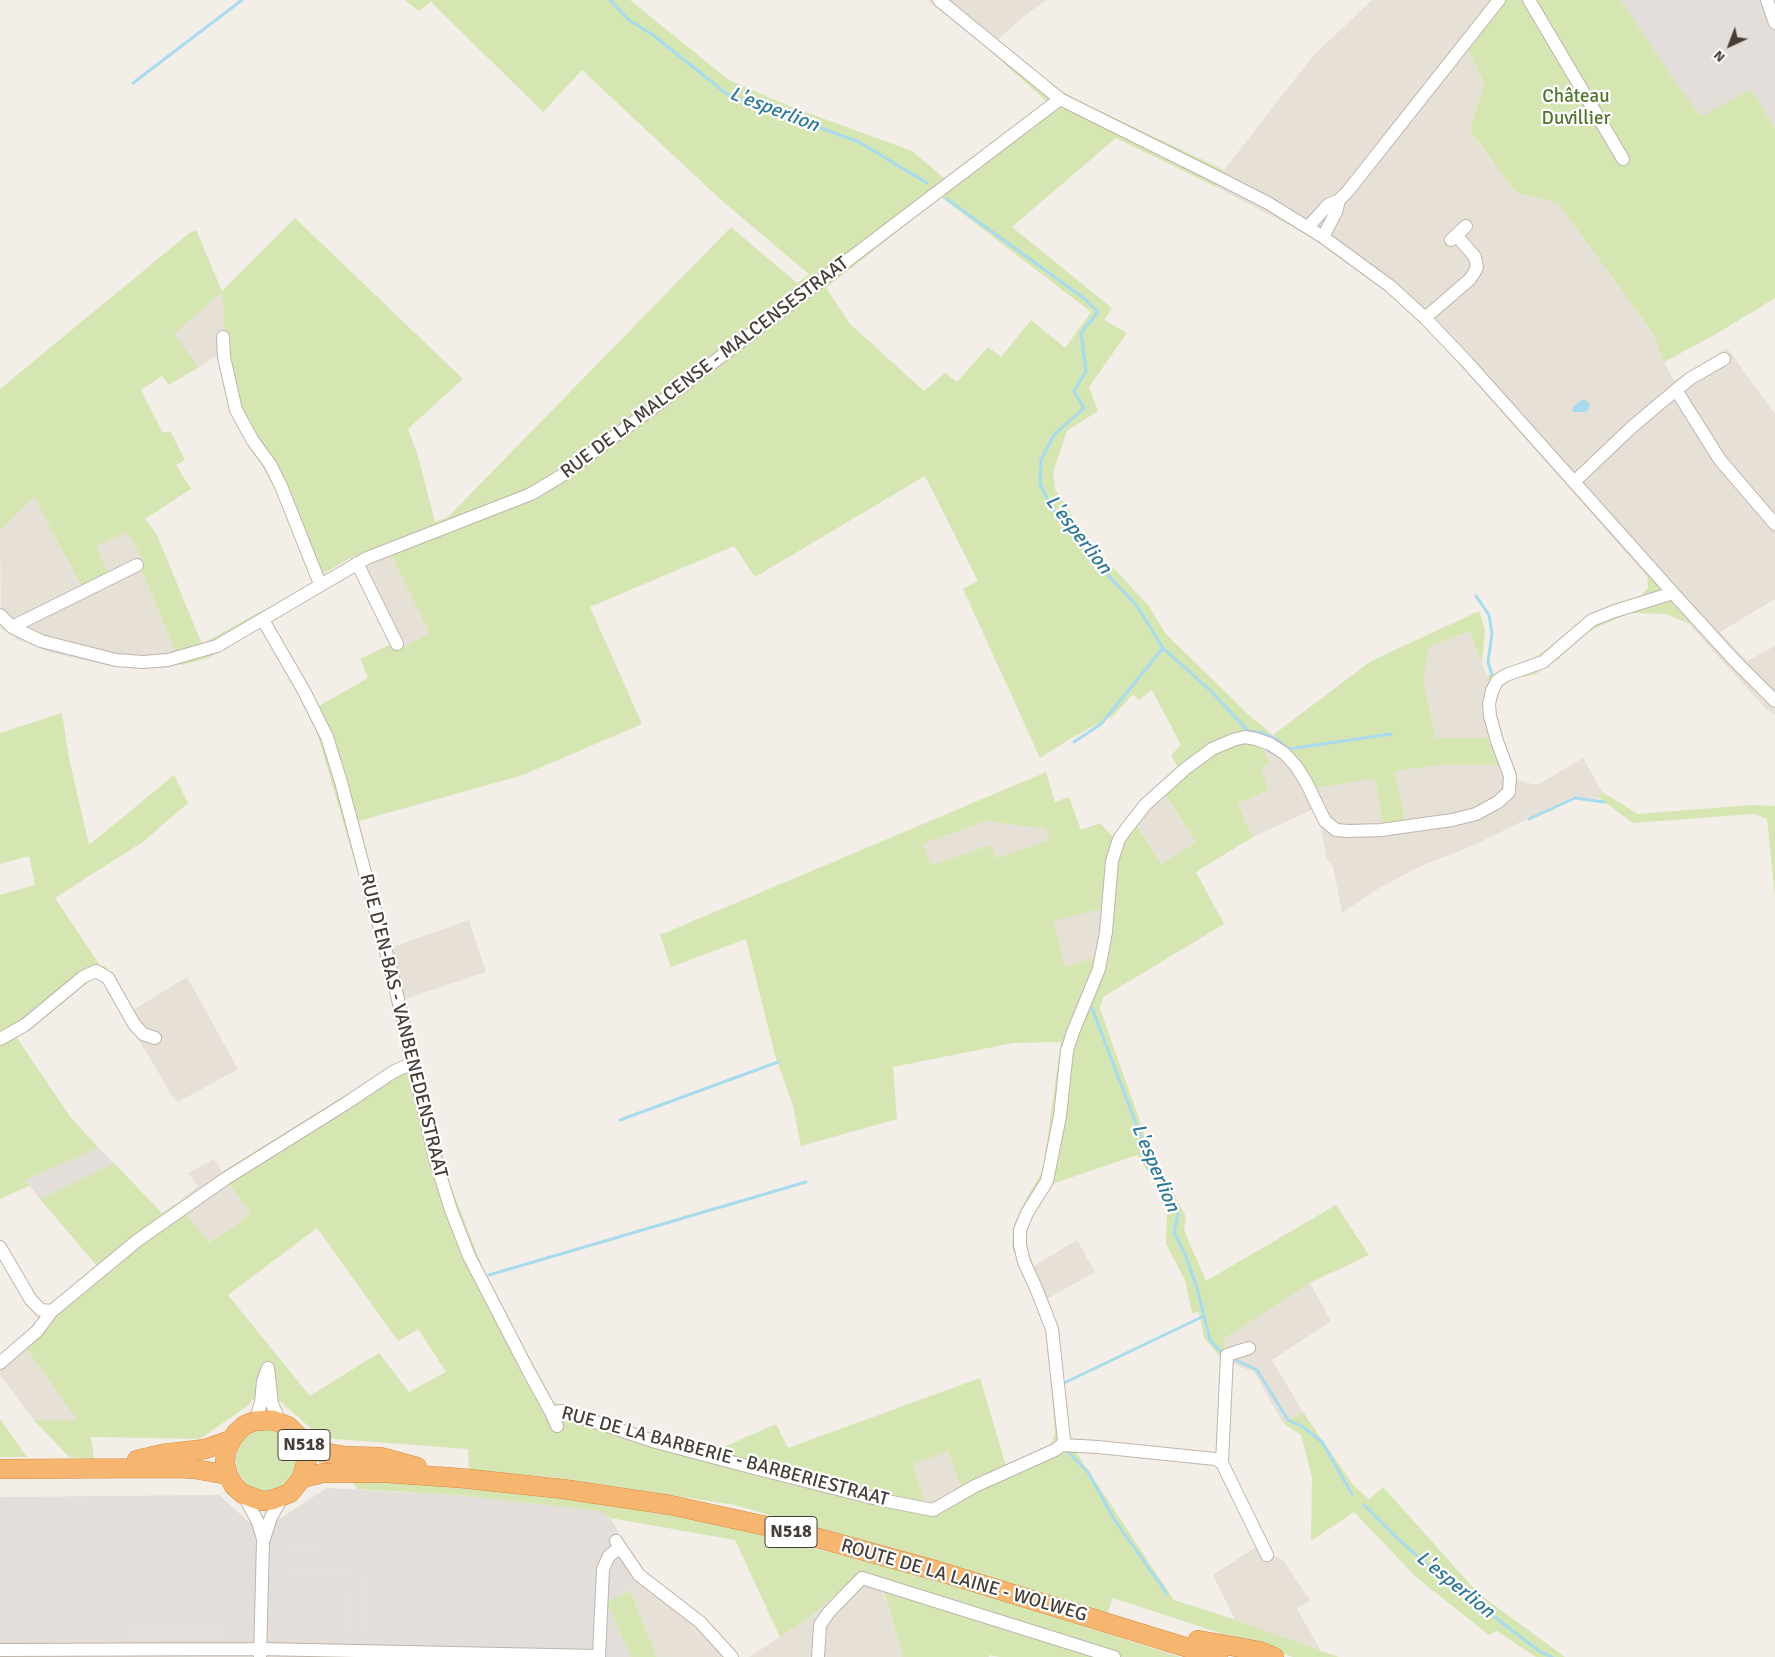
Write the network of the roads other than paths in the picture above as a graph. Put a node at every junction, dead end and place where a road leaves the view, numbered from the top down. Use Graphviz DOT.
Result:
graph roads {
  1 [pos="939,0"];
  2 [pos="1500,0"];
  3 [pos="1529,0"];
  4 [pos="1767,0"];
  5 [pos="1775,23"];
  6 [pos="1060,100"];
  7 [pos="1622,159"];
  8 [pos="1339,200"];
  9 [pos="1308,227"];
  10 [pos="1458,234"];
  11 [pos="1323,237"];
  12 [pos="1425,318"];
  13 [pos="223,337"];
  14 [pos="1724,359"];
  15 [pos="1676,390"];
  16 [pos="1574,482"];
  17 [pos="1775,524"];
  18 [pos="357,564"];
  19 [pos="137,565"];
  20 [pos="320,584"];
  21 [pos="1673,593"];
  22 [pos="0,615"];
  23 [pos="263,620"];
  24 [pos="12,627"];
  25 [pos="397,644"];
  26 [pos="1775,701"];
  27 [pos="155,1038"];
  28 [pos="0,1039"];
  29 [pos="414,1062"];
  30 [pos="0,1247"];
  31 [pos="52,1311"];
  32 [pos="1249,1348"];
  33 [pos="0,1363"];
  34 [pos="551,1412"];
  35 [pos="255,1421"];
  36 [pos="280,1422"];
  37 [pos="557,1426"];
  38 [pos="230,1440"];
  39 [pos="1062,1445"];
  40 [pos="304,1447"];
  41 [pos="1222,1463"];
  42 [pos="104,1468"];
  43 [pos="0,1469"];
  44 [pos="228,1475"];
  45 [pos="302,1478"];
  46 [pos="460,1478"];
  47 [pos="243,1494"];
  48 [pos="282,1498"];
  49 [pos="263,1542"];
  50 [pos="1267,1555"];
  51 [pos="1114,1625"];
  52 [pos="0,1650"];
  53 [pos="260,1653"];
  54 [pos="732,1657"];
  55 [pos="818,1657"];
  56 [pos="1114,1657"];
  57 [pos="1218,1657"];
  58 [pos="1274,1657"];
  1 -- 6 [label="street"];
  2 -- 8 [label="street"];
  3 -- 7 [label="street"];
  4 -- 5 [label="street"];
  6 -- 9 [label="street"];
  6 -- 18 [label="street, RUE DE LA MALCENSE - MALCENSESTRAAT"];
  8 -- 9 [label="street"];
  8 -- 11 [label="street"];
  9 -- 11 [label="street"];
  10 -- 12 [label="street"];
  11 -- 12 [label="street"];
  12 -- 16 [label="street"];
  13 -- 20 [label="street"];
  14 -- 15 [label="street"];
  15 -- 16 [label="street"];
  15 -- 17 [label="street"];
  16 -- 21 [label="street"];
  18 -- 20 [label="street, RUE DE LA MALCENSE - MALCENSESTRAAT"];
  18 -- 25 [label="street"];
  19 -- 24 [label="street"];
  20 -- 23 [label="street, RUE DE LA MALCENSE - MALCENSESTRAAT"];
  21 -- 26 [label="street"];
  21 -- 39 [label="street"];
  22 -- 24 [label="street, RUE DE LA MALCENSE - MALCENSESTRAAT"];
  23 -- 24 [label="street, RUE DE LA MALCENSE - MALCENSESTRAAT"];
  23 -- 29 [label="street, RUE D'EN-BAS - VANBENEDENSTRAAT"];
  27 -- 28 [label="street"];
  29 -- 31 [label="street"];
  29 -- 34 [label="street, RUE D'EN-BAS - VANBENEDENSTRAAT"];
  30 -- 31 [label="street"];
  31 -- 33 [label="street"];
  32 -- 41 [label="street"];
  34 -- 37 [label="street, RUE D'EN-BAS - VANBENEDENSTRAAT"];
  34 -- 39 [label="street, RUE DE LA BARBERIE - BARBERIESTRAAT"];
  35 -- 36 [label="highway, N518"];
  35 -- 36 [label="street"];
  35 -- 38 [label="highway, N518"];
  36 -- 40 [label="highway, N518"];
  38 -- 42 [label="highway, N518"];
  38 -- 44 [label="highway"];
  39 -- 41 [label="street"];
  40 -- 45 [label="highway, N518"];
  40 -- 46 [label="highway, ROUTE DE LA LAINE - WOLWEG / N518"];
  41 -- 50 [label="street"];
  42 -- 43 [label="highway, N518"];
  42 -- 44 [label="highway, N518"];
  44 -- 47 [label="highway"];
  45 -- 46 [label="highway, ROUTE DE LA LAINE - WOLWEG / N518"];
  45 -- 48 [label="highway, N518"];
  46 -- 51 [label="highway, ROUTE DE LA LAINE - WOLWEG / N518"];
  47 -- 48 [label="highway"];
  47 -- 49 [label="street"];
  48 -- 49 [label="street"];
  49 -- 53 [label="street"];
  51 -- 57 [label="highway, ROUTE DE LA LAINE - WOLWEG / N518"];
  51 -- 58 [label="highway, ROUTE DE LA LAINE - WOLWEG / N518"];
  52 -- 53 [label="street"];
  53 -- 54 [label="street"];
  55 -- 56 [label="street"];
}
